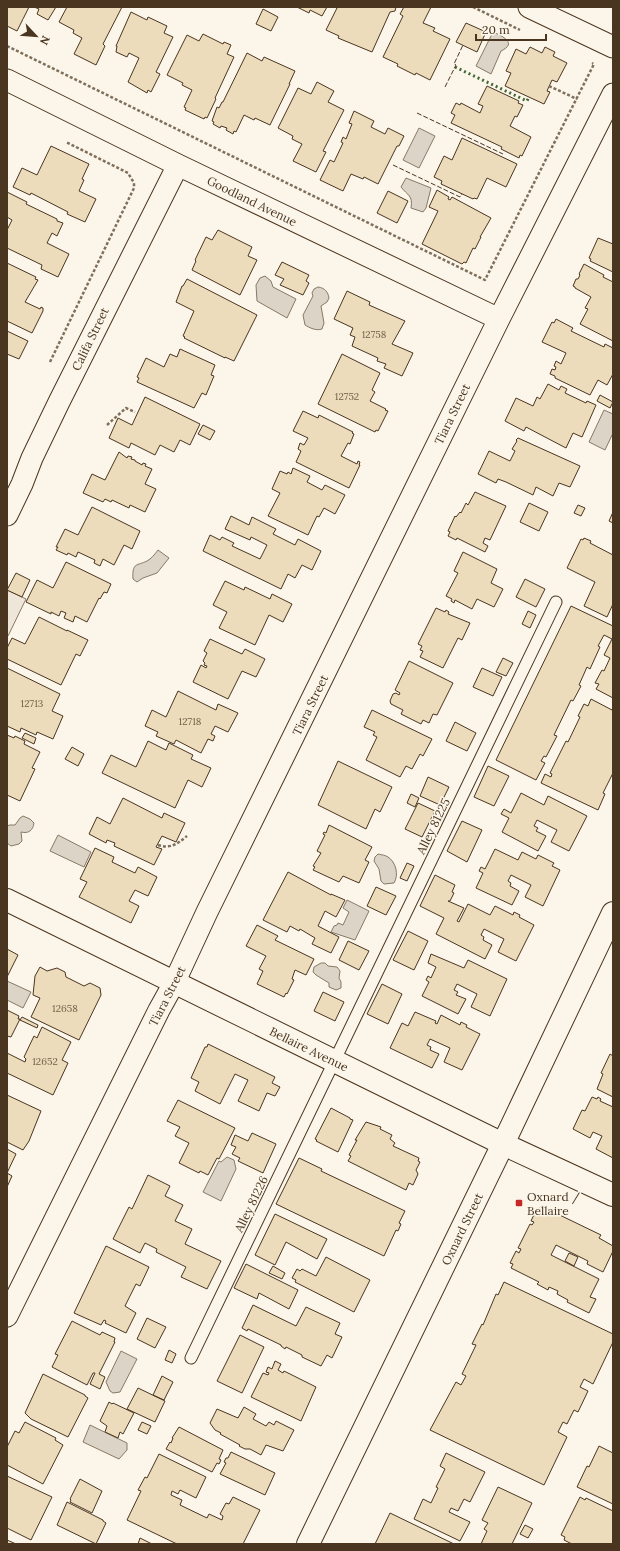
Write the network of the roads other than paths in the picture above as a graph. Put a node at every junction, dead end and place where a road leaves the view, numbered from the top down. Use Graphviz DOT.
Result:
graph roads {
  1 [pos="529,7"];
  2 [pos="613,47"];
  3 [pos="7,80"];
  4 [pos="613,94"];
  5 [pos="178,165"];
  6 [pos="499,319"];
  7 [pos="7,515"];
  8 [pos="556,602"];
  9 [pos="7,900"];
  10 [pos="613,913"];
  11 [pos="174,983"];
  12 [pos="334,1061"];
  13 [pos="503,1144"];
  14 [pos="613,1195"];
  15 [pos="7,1316"];
  16 [pos="192,1358"];
  17 [pos="308,1544"];
  1 -- 2 [label="street"];
  3 -- 5 [label="street, Goodland Avenue"];
  4 -- 6 [label="street, Tiara Street"];
  5 -- 6 [label="street, Goodland Avenue"];
  5 -- 7 [label="street, Califa Street"];
  6 -- 11 [label="street, Tiara Street"];
  8 -- 12 [label="lane, Alley 81225"];
  9 -- 11 [label="main road, Bellaire Avenue"];
  10 -- 13 [label="main road, Oxnard Street"];
  11 -- 12 [label="main road, Bellaire Avenue"];
  11 -- 15 [label="street, Tiara Street"];
  12 -- 13 [label="main road, Bellaire Avenue"];
  12 -- 16 [label="lane, Alley 81226"];
  13 -- 14 [label="main road, Bellaire Avenue"];
  13 -- 17 [label="main road, Oxnard Street"];
}
